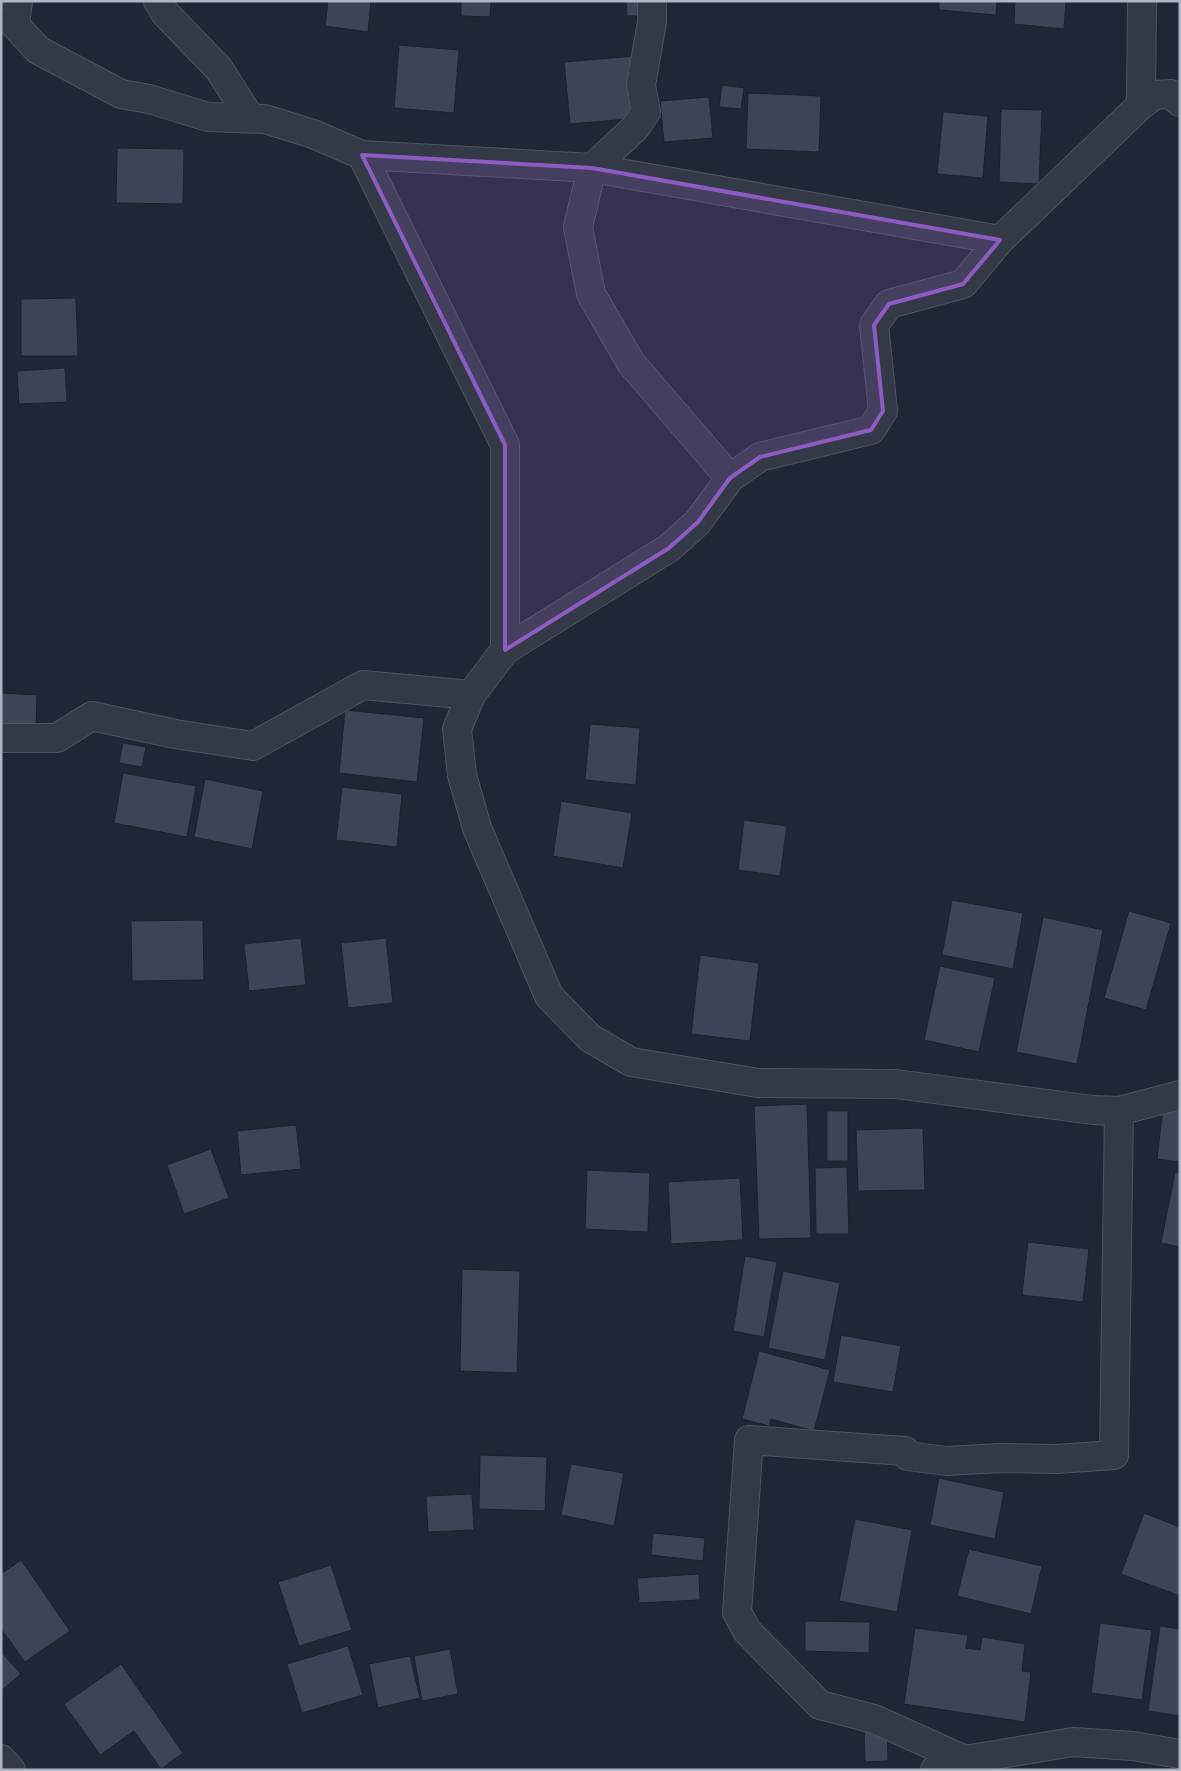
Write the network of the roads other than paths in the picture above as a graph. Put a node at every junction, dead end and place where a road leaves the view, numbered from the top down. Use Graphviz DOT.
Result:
graph roads {
  1 [pos="18,1"];
  2 [pos="158,1"];
  3 [pos="652,1"];
  4 [pos="1142,1"];
  5 [pos="1180,102"];
  6 [pos="1141,105"];
  7 [pos="250,118"];
  8 [pos="362,155"];
  9 [pos="592,168"];
  10 [pos="1000,240"];
  11 [pos="730,478"];
  12 [pos="505,650"];
  13 [pos="471,695"];
  14 [pos="1,738"];
  15 [pos="1180,1095"];
  16 [pos="1120,1111"];
  17 [pos="1180,1754"];
  18 [pos="1,1759"];
  19 [pos="965,1760"];
  20 [pos="11,1770"];
  21 [pos="935,1770"];
  1 -- 7 [label="street"];
  2 -- 7 [label="street"];
  3 -- 9 [label="street"];
  4 -- 6 [label="street"];
  5 -- 6 [label="street"];
  6 -- 10 [label="street"];
  7 -- 8 [label="street"];
  8 -- 9 [label="street"];
  8 -- 12 [label="street"];
  9 -- 10 [label="street"];
  9 -- 11 [label="street"];
  10 -- 11 [label="street"];
  11 -- 12 [label="street"];
  12 -- 13 [label="street"];
  13 -- 14 [label="street"];
  13 -- 16 [label="street"];
  15 -- 16 [label="street"];
  16 -- 19 [label="street"];
  17 -- 19 [label="street"];
  18 -- 20 [label="street"];
  19 -- 21 [label="street"];
}
